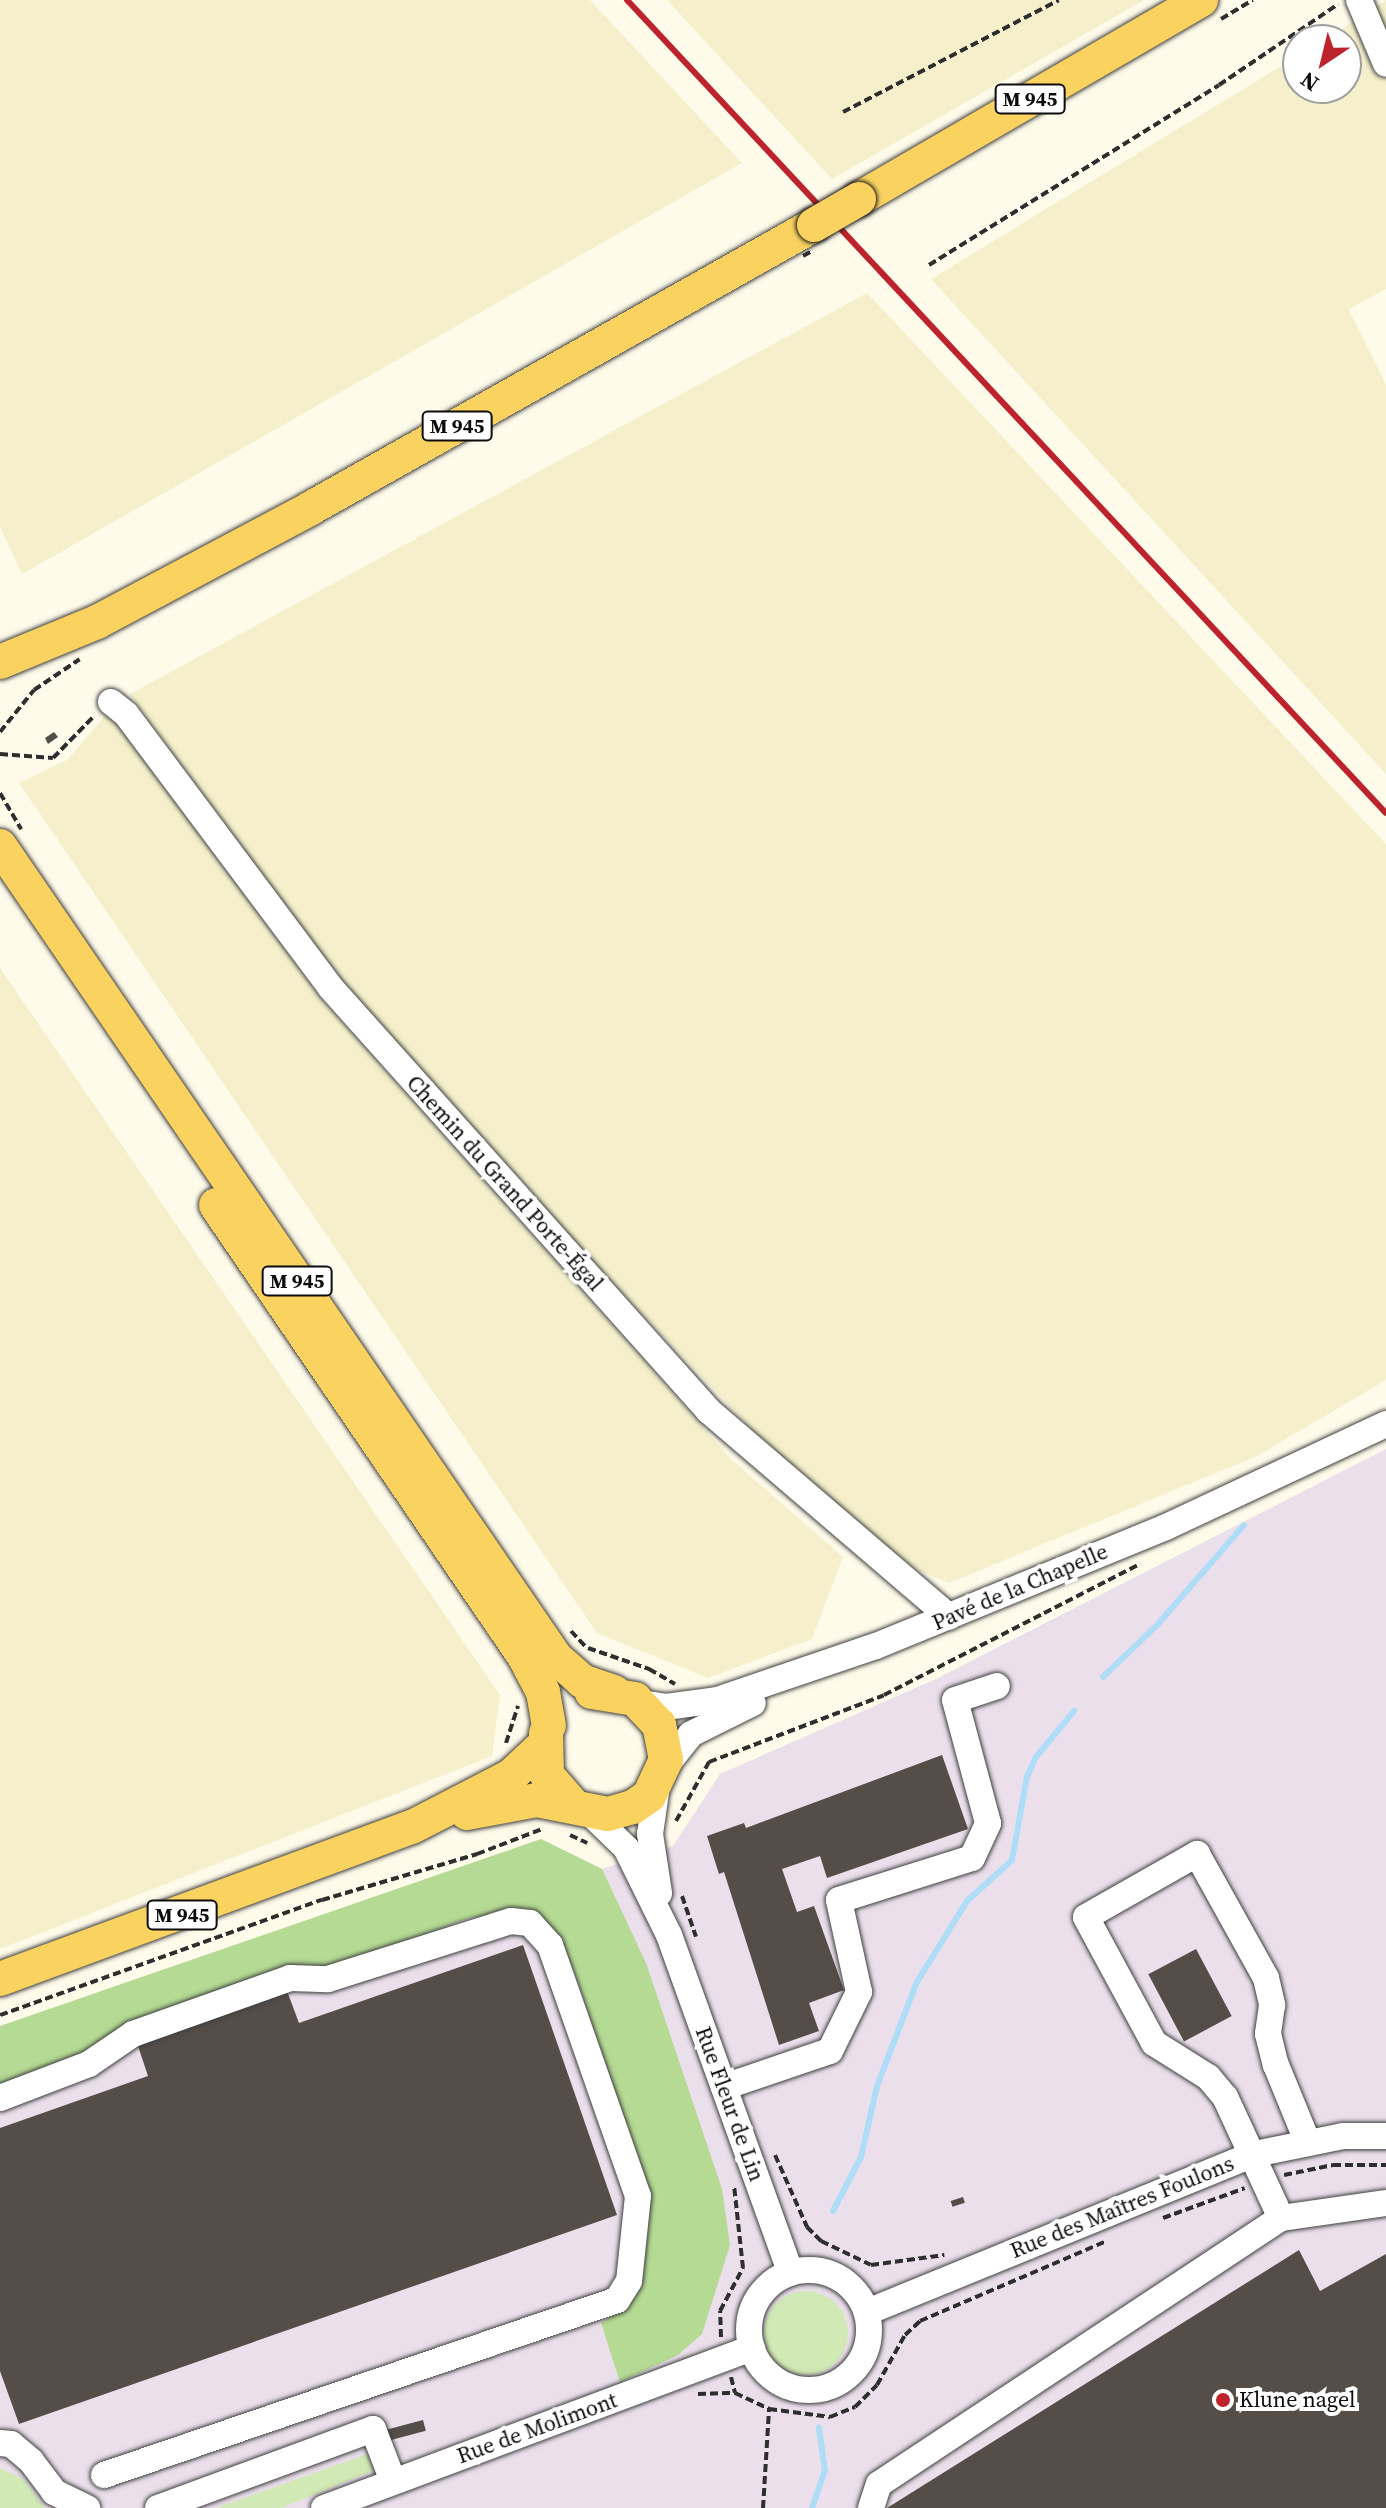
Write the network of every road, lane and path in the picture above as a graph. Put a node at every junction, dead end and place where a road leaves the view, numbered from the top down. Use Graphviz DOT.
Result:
graph roads {
  1 [pos="1059,0"];
  2 [pos="1201,0"];
  3 [pos="1344,0"];
  4 [pos="1359,0"];
  5 [pos="1386,64"];
  6 [pos="843,112"];
  7 [pos="929,265"];
  8 [pos="93,638"];
  9 [pos="0,662"];
  10 [pos="0,688"];
  11 [pos="111,702"];
  12 [pos="0,732"];
  13 [pos="0,754"];
  14 [pos="0,846"];
  15 [pos="0,886"];
  16 [pos="1386,1424"];
  17 [pos="1141,1563"];
  18 [pos="949,1617"];
  19 [pos="876,1646"];
  20 [pos="997,1686"];
  21 [pos="627,1697"];
  22 [pos="546,1736"];
  23 [pos="709,1762"];
  24 [pos="661,1776"];
  25 [pos="582,1809"];
  26 [pos="412,1827"];
  27 [pos="539,1828"];
  28 [pos="678,1885"];
  29 [pos="669,1935"];
  30 [pos="697,1940"];
  31 [pos="0,1979"];
  32 [pos="0,2015"];
  33 [pos="724,2087"];
  34 [pos="0,2098"];
  35 [pos="1386,2136"];
  36 [pos="768,2140"];
  37 [pos="1308,2143"];
  38 [pos="1255,2154"];
  39 [pos="1386,2165"];
  40 [pos="733,2180"];
  41 [pos="1267,2181"];
  42 [pos="1386,2203"];
  43 [pos="1281,2218"];
  44 [pos="1150,2223"];
  45 [pos="1122,2235"];
  46 [pos="950,2254"];
  47 [pos="791,2273"];
  48 [pos="867,2312"];
  49 [pos="752,2348"];
  50 [pos="726,2357"];
  51 [pos="358,2388"];
  52 [pos="323,2400"];
  53 [pos="769,2409"];
  54 [pos="373,2429"];
  55 [pos="340,2442"];
  56 [pos="0,2443"];
  57 [pos="104,2475"];
  58 [pos="393,2481"];
  59 [pos="87,2508"];
  60 [pos="158,2508"];
  61 [pos="324,2508"];
  62 [pos="763,2508"];
  63 [pos="871,2508"];
  1 -- 6 [label="path"];
  2 -- 8 [label="main road, M 945, bridge"];
  3 -- 7 [label="path"];
  4 -- 5 [label="street"];
  8 -- 9 [label="main road, M 945"];
  8 -- 10 [label="main road, M 945"];
  8 -- 12 [label="path"];
  11 -- 13 [label="path"];
  11 -- 18 [label="street, Chemin du Grand Porte-Égal"];
  14 -- 21 [label="main road, M 945"];
  15 -- 22 [label="main road, M 945"];
  16 -- 18 [label="street, Pavé de la Chapelle"];
  17 -- 23 [label="path"];
  18 -- 19 [label="street, Pavé de la Chapelle"];
  19 -- 21 [label="street, Pavé de la Chapelle"];
  19 -- 24 [label="street"];
  20 -- 33 [label="street"];
  21 -- 22 [label="main road, Pavé de la Chapelle"];
  21 -- 24 [label="main road"];
  22 -- 25 [label="main road"];
  22 -- 26 [label="main road, Pavé de la Chapelle / M 945"];
  24 -- 25 [label="main road, Pavé de la Chapelle"];
  24 -- 29 [label="street, Rue Fleur de Lin"];
  25 -- 26 [label="main road, Pavé de la Chapelle / M 945"];
  25 -- 29 [label="street, Rue Fleur de Lin"];
  26 -- 31 [label="main road, Pavé de la Chapelle / M 945"];
  27 -- 32 [label="path"];
  28 -- 30 [label="path"];
  29 -- 33 [label="street, Rue Fleur de Lin"];
  33 -- 47 [label="street, Rue Fleur de Lin"];
  34 -- 51 [label="street"];
  35 -- 37 [label="street, Rue des Maîtres Foulons"];
  36 -- 46 [label="path"];
  37 -- 38 [label="street, Rue des Maîtres Foulons"];
  37 -- 38 [label="street"];
  38 -- 41 [label="street"];
  38 -- 48 [label="street, Rue des Maîtres Foulons"];
  39 -- 41 [label="path"];
  40 -- 50 [label="path"];
  41 -- 43 [label="street"];
  41 -- 44 [label="path"];
  42 -- 43 [label="street"];
  43 -- 63 [label="street"];
  45 -- 53 [label="path"];
  47 -- 48 [label="street"];
  47 -- 49 [label="street"];
  48 -- 49 [label="street"];
  49 -- 50 [label="street, Rue de Molimont"];
  50 -- 53 [label="path"];
  50 -- 58 [label="street, Rue de Molimont"];
  51 -- 52 [label="street"];
  51 -- 54 [label="street"];
  52 -- 55 [label="street"];
  52 -- 57 [label="street"];
  53 -- 62 [label="path"];
  54 -- 55 [label="street"];
  54 -- 58 [label="street"];
  55 -- 60 [label="street"];
  56 -- 59 [label="street"];
  58 -- 61 [label="street, Rue de Molimont"];
}
